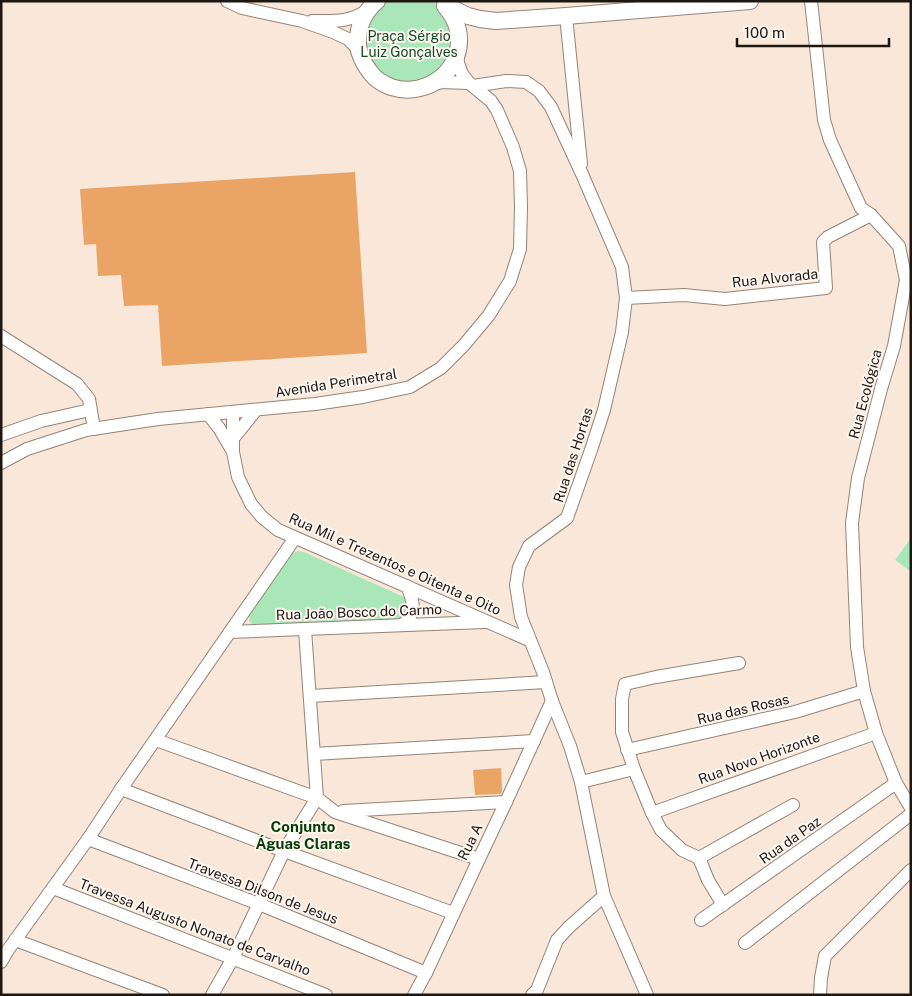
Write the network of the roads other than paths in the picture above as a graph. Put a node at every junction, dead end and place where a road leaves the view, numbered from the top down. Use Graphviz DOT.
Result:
graph roads {
  1 [pos="227,1"];
  2 [pos="750,1"];
  3 [pos="811,1"];
  4 [pos="442,3"];
  5 [pos="371,5"];
  6 [pos="566,16"];
  7 [pos="496,20"];
  8 [pos="302,21"];
  9 [pos="458,47"];
  10 [pos="358,49"];
  11 [pos="471,85"];
  12 [pos="429,86"];
  13 [pos="582,174"];
  14 [pos="871,215"];
  15 [pos="908,287"];
  16 [pos="626,298"];
  17 [pos="1,336"];
  18 [pos="90,410"];
  19 [pos="256,410"];
  20 [pos="233,412"];
  21 [pos="208,414"];
  22 [pos="94,429"];
  23 [pos="1,435"];
  24 [pos="233,446"];
  25 [pos="1,463"];
  26 [pos="295,538"];
  27 [pos="407,586"];
  28 [pos="489,621"];
  29 [pos="402,625"];
  30 [pos="305,630"];
  31 [pos="230,632"];
  32 [pos="529,640"];
  33 [pos="739,663"];
  34 [pos="546,682"];
  35 [pos="864,691"];
  36 [pos="311,696"];
  37 [pos="552,701"];
  38 [pos="876,733"];
  39 [pos="156,740"];
  40 [pos="534,740"];
  41 [pos="627,750"];
  42 [pos="314,754"];
  43 [pos="634,769"];
  44 [pos="581,782"];
  45 [pos="896,783"];
  46 [pos="121,789"];
  47 [pos="317,798"];
  48 [pos="506,802"];
  49 [pos="793,805"];
  50 [pos="911,808"];
  51 [pos="335,812"];
  52 [pos="652,813"];
  53 [pos="911,814"];
  54 [pos="88,839"];
  55 [pos="284,852"];
  56 [pos="699,858"];
  57 [pos="479,859"];
  58 [pos="911,870"];
  59 [pos="53,888"];
  60 [pos="604,896"];
  61 [pos="259,904"];
  62 [pos="723,904"];
  63 [pos="453,913"];
  64 [pos="701,920"];
  65 [pos="15,940"];
  66 [pos="745,943"];
  67 [pos="233,958"];
  68 [pos="1,962"];
  69 [pos="426,973"];
  70 [pos="163,995"];
  71 [pos="212,995"];
  72 [pos="326,995"];
  73 [pos="414,995"];
  74 [pos="532,995"];
  75 [pos="647,995"];
  76 [pos="820,995"];
  1 -- 8 [label="street"];
  2 -- 6 [label="street"];
  3 -- 14 [label="street, Rua Ecológica"];
  4 -- 7 [label="street"];
  4 -- 9 [label="street"];
  5 -- 8 [label="street"];
  5 -- 10 [label="street"];
  6 -- 7 [label="street"];
  6 -- 13 [label="street"];
  7 -- 9 [label="street"];
  8 -- 10 [label="street"];
  9 -- 11 [label="street, Avenida Perimetral"];
  9 -- 12 [label="street"];
  10 -- 12 [label="street"];
  11 -- 12 [label="street"];
  11 -- 13 [label="street, Rua das Hortas"];
  11 -- 19 [label="street, Avenida Perimetral"];
  13 -- 16 [label="street, Rua das Hortas"];
  14 -- 15 [label="street, Rua Ecológica"];
  14 -- 16 [label="street, Rua Alvorada"];
  15 -- 35 [label="street, Rua Ecológica"];
  16 -- 32 [label="street, Rua das Hortas"];
  17 -- 18 [label="street"];
  18 -- 22 [label="street"];
  18 -- 23 [label="street"];
  19 -- 20 [label="street, Avenida Perimetral"];
  19 -- 24 [label="street"];
  20 -- 21 [label="street, Avenida Perimetral"];
  20 -- 24 [label="street, Rua Mil e Trezentos e Oitenta e Oito"];
  21 -- 22 [label="street, Avenida Perimetral"];
  21 -- 24 [label="street, Rua Mil e Trezentos e Oitenta e Oito"];
  22 -- 25 [label="street, Avenida Perimetral"];
  24 -- 26 [label="street, Rua Mil e Trezentos e Oitenta e Oito"];
  26 -- 27 [label="street, Rua Mil e Trezentos e Oitenta e Oito"];
  26 -- 31 [label="street"];
  27 -- 28 [label="street, Rua Mil e Trezentos e Oitenta e Oito"];
  27 -- 29 [label="street"];
  28 -- 29 [label="street, Rua João Bosco do Carmo"];
  28 -- 32 [label="street, Rua Mil e Trezentos e Oitenta e Oito"];
  29 -- 30 [label="street, Rua João Bosco do Carmo"];
  30 -- 31 [label="street, Rua João Bosco do Carmo"];
  30 -- 36 [label="street"];
  31 -- 39 [label="street"];
  32 -- 34 [label="street, Rua das Hortas"];
  33 -- 41 [label="street"];
  34 -- 36 [label="street"];
  34 -- 37 [label="street, Rua das Hortas"];
  35 -- 38 [label="street, Rua Ecológica"];
  35 -- 41 [label="street, Rua das Rosas"];
  36 -- 42 [label="street"];
  37 -- 40 [label="street, Rua A"];
  37 -- 44 [label="street, Rua das Hortas"];
  38 -- 45 [label="street, Rua Ecológica"];
  38 -- 52 [label="street, Rua Novo Horizonte"];
  39 -- 46 [label="street"];
  39 -- 47 [label="street"];
  40 -- 42 [label="street"];
  40 -- 48 [label="street, Rua A"];
  41 -- 43 [label="street"];
  42 -- 47 [label="street"];
  43 -- 44 [label="street"];
  43 -- 52 [label="street"];
  44 -- 60 [label="street, Rua das Hortas"];
  45 -- 50 [label="street, Rua Ecológica"];
  45 -- 62 [label="street, Rua da Paz"];
  46 -- 54 [label="street"];
  46 -- 55 [label="street"];
  47 -- 51 [label="street"];
  47 -- 55 [label="street"];
  48 -- 51 [label="street"];
  48 -- 57 [label="street, Rua A"];
  49 -- 56 [label="street"];
  51 -- 57 [label="street"];
  52 -- 56 [label="street"];
  53 -- 66 [label="street"];
  54 -- 59 [label="street"];
  54 -- 61 [label="street, Travessa Dilson de Jesus"];
  55 -- 61 [label="street"];
  55 -- 63 [label="street"];
  56 -- 62 [label="street"];
  57 -- 63 [label="street, Rua A"];
  58 -- 76 [label="street"];
  59 -- 65 [label="street"];
  59 -- 67 [label="street, Travessa Augusto Nonato de Carvalho"];
  60 -- 74 [label="street"];
  60 -- 75 [label="street, Rua das Hortas"];
  61 -- 67 [label="street"];
  61 -- 69 [label="street, Travessa Dilson de Jesus"];
  62 -- 64 [label="street, Rua da Paz"];
  63 -- 69 [label="street, Rua A"];
  65 -- 68 [label="street"];
  65 -- 70 [label="street"];
  67 -- 71 [label="street"];
  67 -- 72 [label="street, Travessa Augusto Nonato de Carvalho"];
  69 -- 73 [label="street, Rua A"];
}
